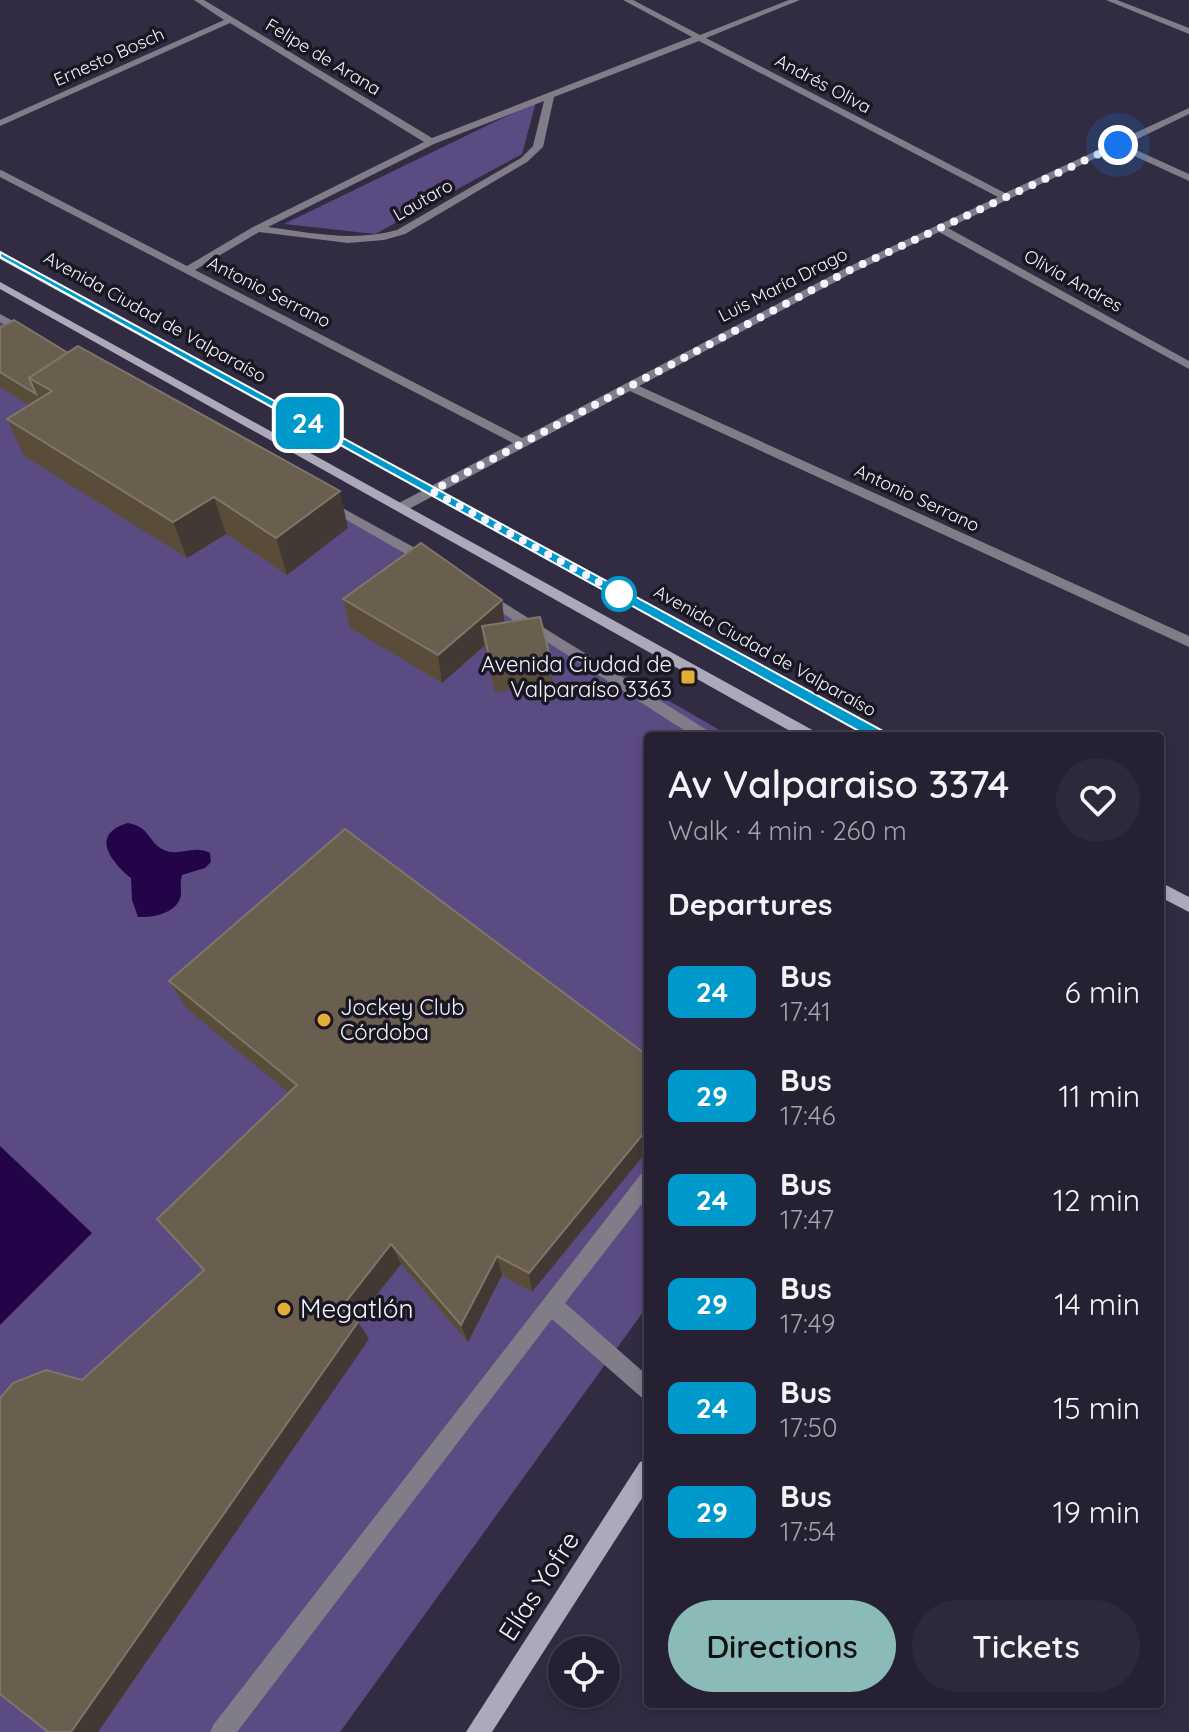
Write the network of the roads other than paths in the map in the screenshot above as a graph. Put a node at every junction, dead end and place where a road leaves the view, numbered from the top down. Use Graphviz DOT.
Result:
graph roads {
  1 [pos="198,0"];
  2 [pos="627,0"];
  3 [pos="796,0"];
  4 [pos="1110,0"];
  5 [pos="230,20"];
  6 [pos="1189,31"];
  7 [pos="698,37"];
  8 [pos="550,94"];
  9 [pos="1189,111"];
  10 [pos="0,123"];
  11 [pos="431,142"];
  12 [pos="1118,145"];
  13 [pos="0,173"];
  14 [pos="1189,178"];
  15 [pos="1005,197"];
  16 [pos="940,228"];
  17 [pos="257,229"];
  18 [pos="0,255"];
  19 [pos="187,270"];
  20 [pos="0,285"];
  21 [pos="0,317"];
  22 [pos="41,341"];
  23 [pos="1189,366"];
  24 [pos="629,386"];
  25 [pos="522,443"];
  26 [pos="432,491"];
  27 [pos="317,498"];
  28 [pos="402,507"];
  29 [pos="441,568"];
  30 [pos="481,593"];
  31 [pos="1189,642"];
  32 [pos="699,732"];
  33 [pos="804,732"];
  34 [pos="873,732"];
  35 [pos="1164,891"];
  36 [pos="1189,905"];
  37 [pos="644,1186"];
  38 [pos="551,1304"];
  39 [pos="644,1386"];
  40 [pos="644,1476"];
  41 [pos="222,1732"];
  42 [pos="478,1732"];
  1 -- 5 [label="street, Felipe de Arana"];
  2 -- 7 [label="street, Andrés Oliva"];
  3 -- 7 [label="street"];
  4 -- 6 [label="street"];
  5 -- 10 [label="street, Ernesto Bosch"];
  5 -- 11 [label="street, Felipe de Arana"];
  7 -- 8 [label="street"];
  7 -- 15 [label="street, Andrés Oliva"];
  8 -- 11 [label="street"];
  8 -- 17 [label="street, Lautaro"];
  9 -- 12 [label="street, Luis María Drago"];
  11 -- 17 [label="street"];
  12 -- 14 [label="street"];
  12 -- 15 [label="street, Luis María Drago"];
  13 -- 19 [label="street, Antonio Serrano"];
  15 -- 16 [label="street, Luis María Drago"];
  16 -- 23 [label="street, Olivia Andres"];
  16 -- 24 [label="street, Luis María Drago"];
  17 -- 19 [label="street"];
  18 -- 26 [label="main road, Avenida Ciudad de Valparaíso"];
  19 -- 25 [label="street, Antonio Serrano"];
  20 -- 28 [label="main road"];
  21 -- 22 [label="street"];
  24 -- 25 [label="street, Luis María Drago"];
  24 -- 31 [label="street, Antonio Serrano"];
  25 -- 26 [label="street, Luis María Drago"];
  26 -- 28 [label="street, Luis María Drago"];
  26 -- 34 [label="main road, Avenida Ciudad de Valparaíso"];
  27 -- 29 [label="street"];
  28 -- 33 [label="main road"];
  30 -- 32 [label="street"];
  35 -- 36 [label="main road"];
  37 -- 38 [label="street"];
  38 -- 39 [label="street"];
  38 -- 41 [label="street"];
  40 -- 42 [label="main road, Elías Yofre"];
}
